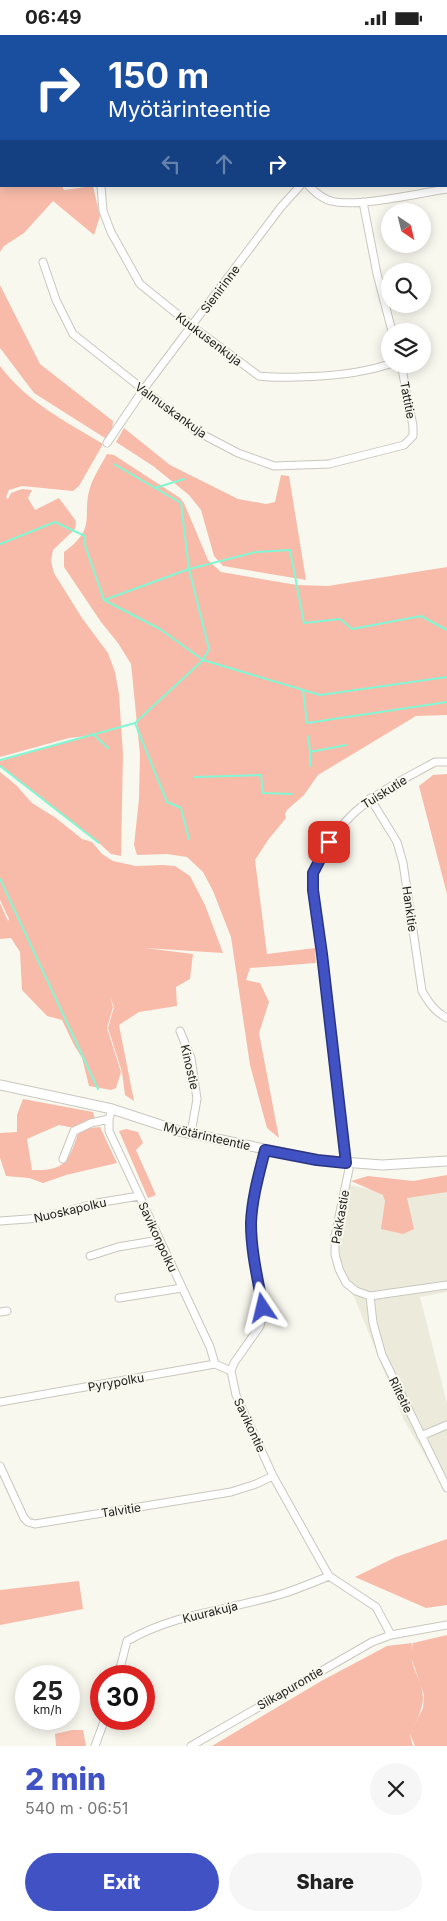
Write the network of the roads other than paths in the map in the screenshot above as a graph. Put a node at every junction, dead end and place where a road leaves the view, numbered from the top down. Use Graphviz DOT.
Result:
graph roads {
  1 [pos="100,187"];
  2 [pos="299,187"];
  3 [pos="310,187"];
  4 [pos="447,189"];
  5 [pos="363,202"];
  6 [pos="43,262"];
  7 [pos="390,323"];
  8 [pos="192,326"];
  9 [pos="381,367"];
  10 [pos="403,373"];
  11 [pos="143,390"];
  12 [pos="413,436"];
  13 [pos="107,443"];
  14 [pos="447,762"];
  15 [pos="370,798"];
  16 [pos="447,1018"];
  17 [pos="180,1031"];
  18 [pos="0,1085"];
  19 [pos="112,1109"];
  20 [pos="109,1119"];
  21 [pos="191,1133"];
  22 [pos="265,1150"];
  23 [pos="63,1159"];
  24 [pos="447,1161"];
  25 [pos="346,1163"];
  26 [pos="139,1196"];
  27 [pos="0,1221"];
  28 [pos="160,1240"];
  29 [pos="90,1256"];
  30 [pos="447,1285"];
  31 [pos="182,1288"];
  32 [pos="370,1296"];
  33 [pos="119,1298"];
  34 [pos="215,1364"];
  35 [pos="231,1371"];
  36 [pos="0,1402"];
  37 [pos="447,1425"];
  38 [pos="421,1436"];
  39 [pos="0,1466"];
  40 [pos="274,1476"];
  41 [pos="447,1488"];
  42 [pos="329,1576"];
  43 [pos="447,1625"];
  44 [pos="392,1635"];
  45 [pos="121,1665"];
  46 [pos="101,1730"];
  47 [pos="95,1746"];
  48 [pos="191,1746"];
  1 -- 8 [label="street, Kuukusenkuja"];
  2 -- 8 [label="street, Sienirinne"];
  3 -- 5 [label="street"];
  4 -- 5 [label="street"];
  5 -- 7 [label="street"];
  6 -- 11 [label="street, Valmuskankuja"];
  8 -- 9 [label="street, Kuukusenkuja"];
  8 -- 11 [label="street, Sienirinne"];
  10 -- 12 [label="street, Tattitie"];
  11 -- 12 [label="street, Valmuskankuja"];
  11 -- 13 [label="street, Sienirinne"];
  14 -- 15 [label="street, Tuiskutie"];
  15 -- 16 [label="street, Hankitie"];
  15 -- 25 [label="street, Tuiskutie"];
  17 -- 21 [label="street, Kinostie"];
  18 -- 19 [label="street, Myötärinteentie"];
  19 -- 20 [label="street, Savikonpolku"];
  19 -- 21 [label="street, Myötärinteentie"];
  20 -- 23 [label="street"];
  20 -- 26 [label="street, Savikonpolku"];
  21 -- 22 [label="street, Myötärinteentie"];
  22 -- 25 [label="street, Myötärinteentie"];
  22 -- 35 [label="street"];
  24 -- 25 [label="street, Myötärinteentie"];
  25 -- 32 [label="street, Pakkastie"];
  26 -- 27 [label="street, Nuoskapolku"];
  26 -- 28 [label="street, Savikonpolku"];
  28 -- 29 [label="street"];
  28 -- 31 [label="street, Savikonpolku"];
  30 -- 32 [label="street"];
  31 -- 33 [label="street"];
  31 -- 34 [label="street, Savikonpolku"];
  32 -- 38 [label="street, Riitetie"];
  34 -- 35 [label="street"];
  34 -- 36 [label="street, Pyrypolku"];
  35 -- 40 [label="street, Savikontie"];
  37 -- 38 [label="street"];
  38 -- 41 [label="street, Riitetie"];
  39 -- 40 [label="street, Talvitie"];
  40 -- 42 [label="street, Savikontie"];
  42 -- 44 [label="street"];
  42 -- 45 [label="street, Kuurakuja"];
  43 -- 44 [label="street, Siikapurontie"];
  44 -- 48 [label="street, Siikapurontie"];
  46 -- 47 [label="street"];
}
